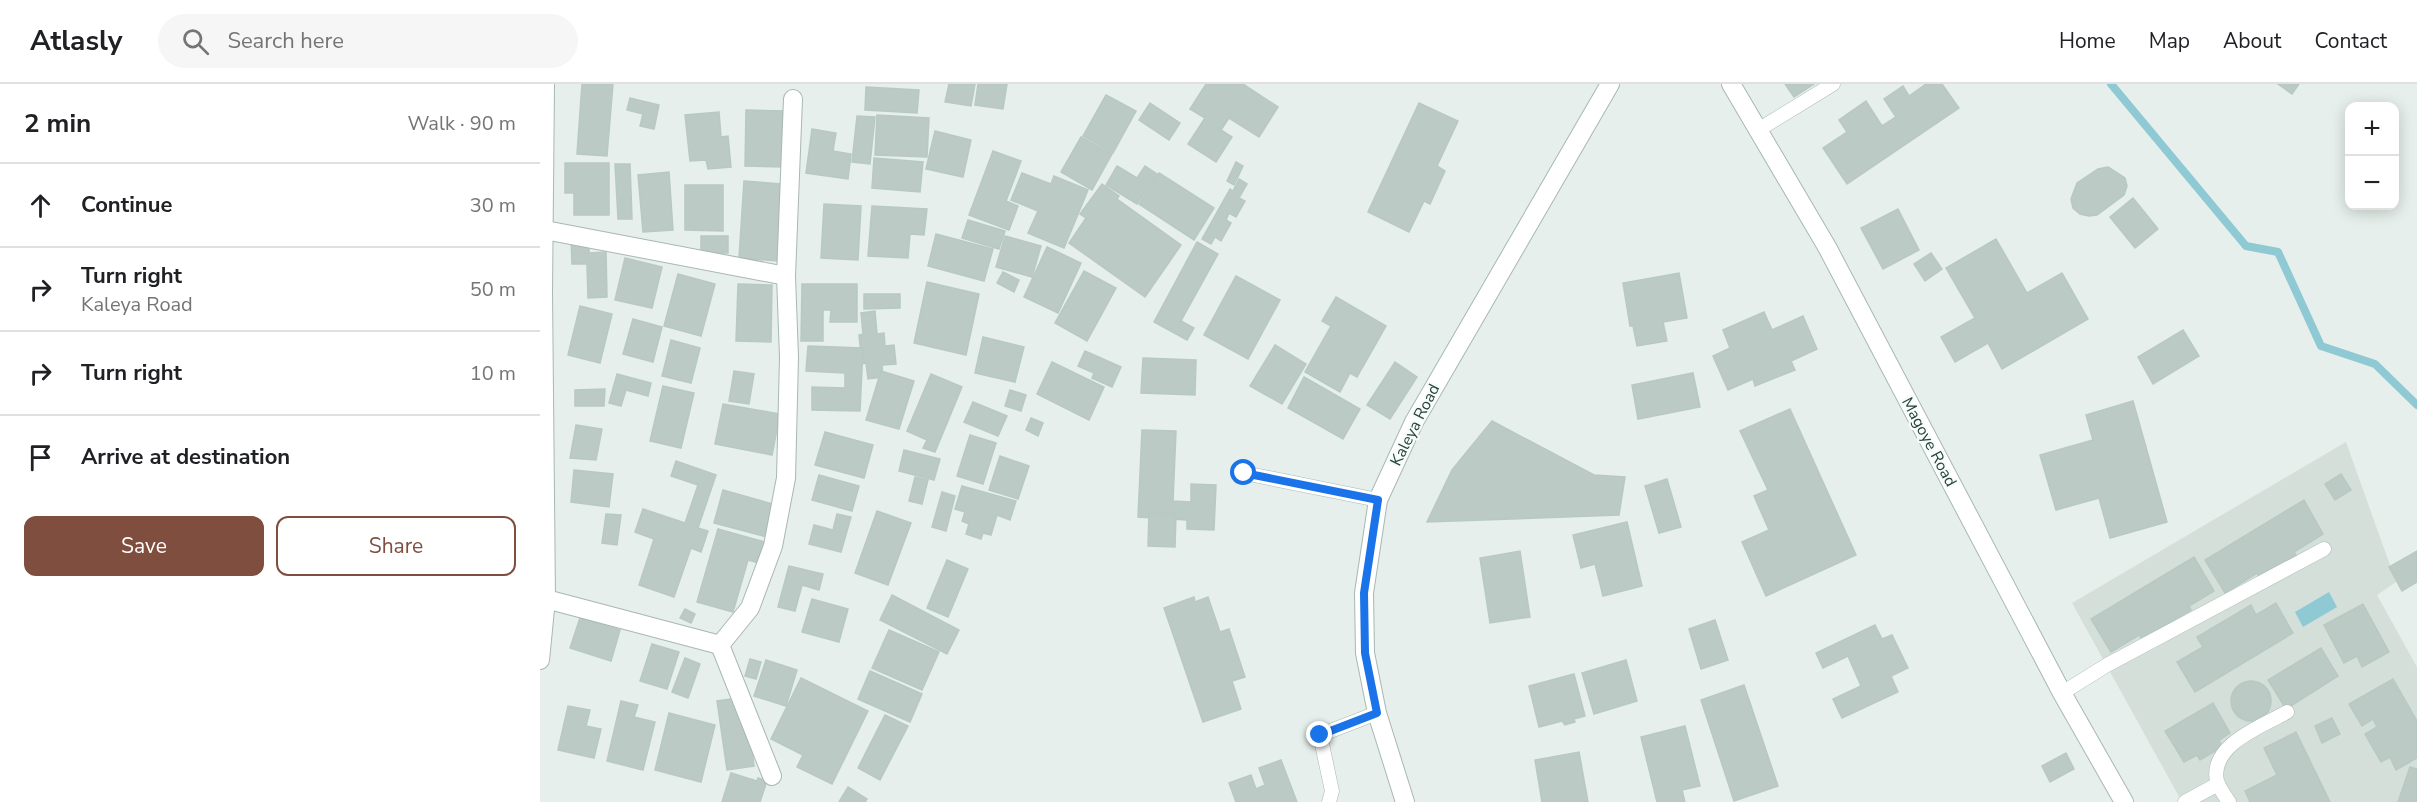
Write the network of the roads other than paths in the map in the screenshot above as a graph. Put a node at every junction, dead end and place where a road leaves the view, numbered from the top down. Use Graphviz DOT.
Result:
graph roads {
  1 [pos="545,84"];
  2 [pos="1610,84"];
  3 [pos="1731,84"];
  4 [pos="1833,84"];
  5 [pos="793,99"];
  6 [pos="1758,130"];
  7 [pos="542,229"];
  8 [pos="786,276"];
  9 [pos="1244,473"];
  10 [pos="1378,500"];
  11 [pos="2324,549"];
  12 [pos="546,599"];
  13 [pos="541,631"];
  14 [pos="720,645"];
  15 [pos="540,660"];
  16 [pos="2062,693"];
  17 [pos="2287,712"];
  18 [pos="1377,713"];
  19 [pos="772,776"];
  20 [pos="2218,784"];
  21 [pos="1329,802"];
  22 [pos="1405,802"];
  23 [pos="2124,802"];
  24 [pos="2185,802"];
  25 [pos="2229,802"];
  1 -- 7 [label="street"];
  2 -- 10 [label="street, Kaleya Road"];
  3 -- 6 [label="street, Magoye Road"];
  4 -- 6 [label="lane"];
  5 -- 8 [label="street"];
  6 -- 16 [label="street, Magoye Road"];
  7 -- 8 [label="street"];
  7 -- 12 [label="street"];
  8 -- 14 [label="street"];
  9 -- 10 [label="lane"];
  10 -- 18 [label="street, Kaleya Road"];
  11 -- 16 [label="lane"];
  12 -- 13 [label="street"];
  12 -- 14 [label="street"];
  13 -- 15 [label="street"];
  14 -- 19 [label="street"];
  16 -- 23 [label="street, Magoye Road"];
  17 -- 20 [label="lane"];
  18 -- 21 [label="lane"];
  18 -- 22 [label="street, Kaleya Road"];
  20 -- 24 [label="lane"];
  20 -- 25 [label="lane"];
}
